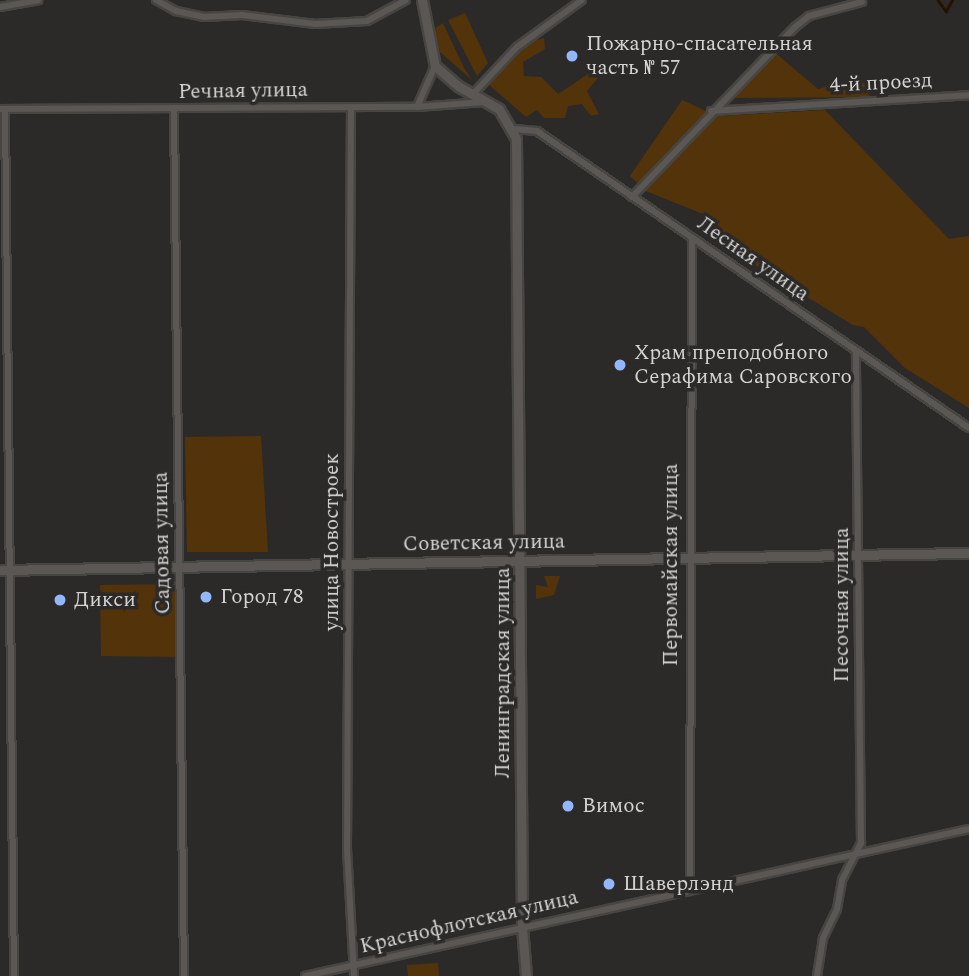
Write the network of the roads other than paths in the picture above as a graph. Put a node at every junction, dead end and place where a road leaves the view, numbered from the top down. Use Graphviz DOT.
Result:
graph roads {
  1 [pos="38,0"];
  2 [pos="156,0"];
  3 [pos="406,0"];
  4 [pos="422,0"];
  5 [pos="582,0"];
  6 [pos="862,2"];
  7 [pos="0,7"];
  8 [pos="435,66"];
  9 [pos="472,94"];
  10 [pos="969,95"];
  11 [pos="487,102"];
  12 [pos="351,107"];
  13 [pos="417,107"];
  14 [pos="3,109"];
  15 [pos="174,110"];
  16 [pos="711,111"];
  17 [pos="514,129"];
  18 [pos="632,197"];
  19 [pos="692,238"];
  20 [pos="856,353"];
  21 [pos="969,428"];
  22 [pos="969,553"];
  23 [pos="859,556"];
  24 [pos="688,557"];
  25 [pos="520,560"];
  26 [pos="349,564"];
  27 [pos="180,567"];
  28 [pos="5,570"];
  29 [pos="969,829"];
  30 [pos="854,855"];
  31 [pos="690,891"];
  32 [pos="522,926"];
  33 [pos="354,965"];
  34 [pos="14,976"];
  35 [pos="184,976"];
  36 [pos="305,976"];
  37 [pos="354,976"];
  38 [pos="526,976"];
  39 [pos="817,976"];
  1 -- 7 [label="street"];
  2 -- 3 [label="street"];
  4 -- 8 [label="main road"];
  5 -- 9 [label="street"];
  6 -- 16 [label="street"];
  8 -- 9 [label="main road"];
  8 -- 13 [label="street"];
  9 -- 11 [label="main road"];
  10 -- 16 [label="street, 4-й проезд"];
  11 -- 13 [label="street, Речная улица"];
  11 -- 17 [label="main road"];
  12 -- 13 [label="street, Речная улица"];
  12 -- 15 [label="street, Речная улица"];
  12 -- 26 [label="street, улица Новостроек"];
  14 -- 15 [label="street, Речная улица"];
  14 -- 28 [label="street"];
  15 -- 27 [label="street, Садовая улица"];
  16 -- 18 [label="street"];
  17 -- 18 [label="street, Лесная улица"];
  17 -- 25 [label="main road, Ленинградская улица"];
  18 -- 19 [label="street, Лесная улица"];
  19 -- 20 [label="street, Лесная улица"];
  19 -- 24 [label="street, Первомайская улица"];
  20 -- 21 [label="street, Лесная улица"];
  20 -- 23 [label="street, Песочная улица"];
  22 -- 23 [label="main road, Советская улица"];
  23 -- 24 [label="main road, Советская улица"];
  23 -- 30 [label="street, Песочная улица"];
  24 -- 25 [label="main road, Советская улица"];
  24 -- 31 [label="street, Первомайская улица"];
  25 -- 26 [label="main road, Советская улица"];
  25 -- 32 [label="main road, Ленинградская улица"];
  26 -- 27 [label="main road, Советская улица"];
  26 -- 33 [label="street, улица Новостроек"];
  27 -- 28 [label="main road, Советская улица"];
  27 -- 35 [label="street, Садовая улица"];
  28 -- 34 [label="street"];
  29 -- 30 [label="street, Краснофлотская улица"];
  30 -- 31 [label="street, Краснофлотская улица"];
  30 -- 39 [label="street, Песочная улица"];
  31 -- 32 [label="street, Краснофлотская улица"];
  32 -- 33 [label="street, Краснофлотская улица"];
  32 -- 38 [label="main road, Ленинградская улица"];
  33 -- 36 [label="street, Краснофлотская улица"];
  33 -- 37 [label="street, улица Новостроек"];
}
